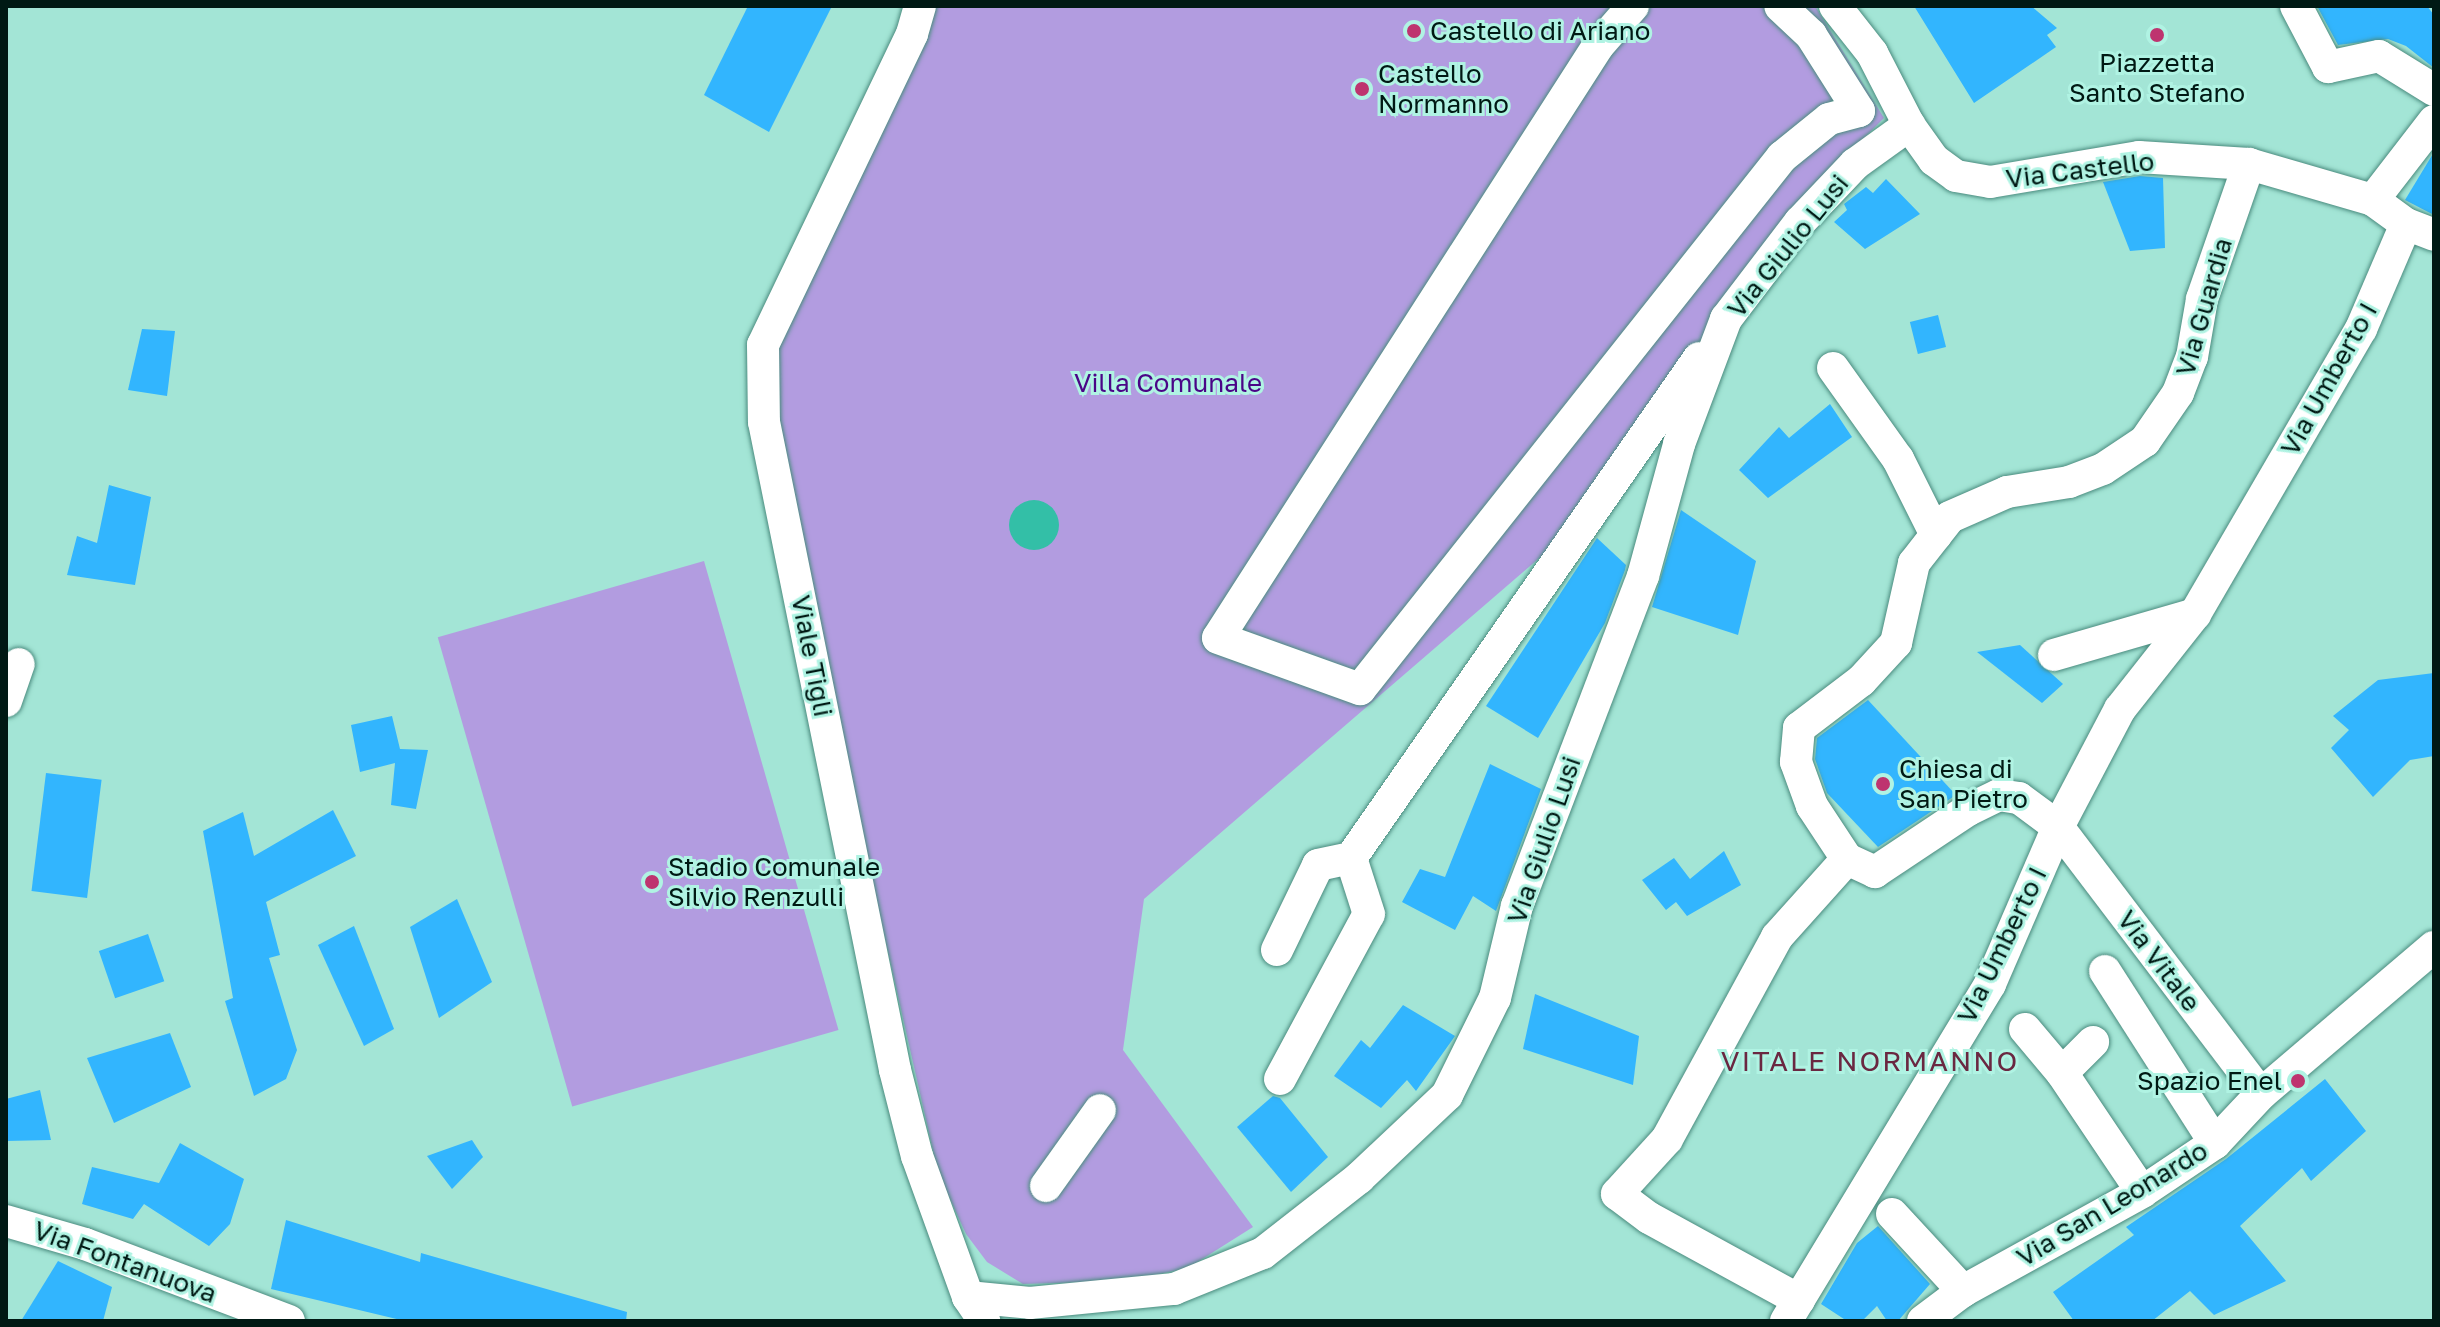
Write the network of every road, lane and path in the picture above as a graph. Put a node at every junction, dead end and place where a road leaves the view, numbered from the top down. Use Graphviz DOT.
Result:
graph roads {
  1 [pos="920,6"];
  2 [pos="1633,6"];
  3 [pos="1780,6"];
  4 [pos="1835,6"];
  5 [pos="2296,6"];
  6 [pos="2434,90"];
  7 [pos="2434,121"];
  8 [pos="1909,125"];
  9 [pos="2249,164"];
  10 [pos="2373,200"];
  11 [pos="2420,230"];
  12 [pos="1726,319"];
  13 [pos="1833,368"];
  14 [pos="1936,535"];
  15 [pos="2195,614"];
  16 [pos="2054,655"];
  17 [pos="19,664"];
  18 [pos="6,701"];
  19 [pos="2058,827"];
  20 [pos="1351,858"];
  21 [pos="1847,859"];
  22 [pos="2434,947"];
  23 [pos="1277,950"];
  24 [pos="2105,971"];
  25 [pos="2025,1029"];
  26 [pos="2093,1042"];
  27 [pos="2062,1073"];
  28 [pos="1280,1079"];
  29 [pos="2261,1094"];
  30 [pos="1100,1110"];
  31 [pos="2215,1143"];
  32 [pos="1046,1186"];
  33 [pos="2142,1192"];
  34 [pos="1892,1214"];
  35 [pos="6,1221"];
  36 [pos="1963,1291"];
  37 [pos="976,1309"];
  38 [pos="1793,1311"];
  39 [pos="289,1321"];
  40 [pos="1923,1321"];
  1 -- 37 [label="street, Viale Tigli"];
  2 -- 3 [label="street"];
  4 -- 8 [label="street"];
  5 -- 6 [label="street"];
  7 -- 10 [label="street"];
  8 -- 9 [label="street, Via Castello"];
  8 -- 12 [label="street, Via Giulio Lusi"];
  9 -- 10 [label="street, Via Castello"];
  9 -- 14 [label="street, Via Guardia"];
  10 -- 11 [label="street, Via Castello"];
  11 -- 15 [label="street, Via Umberto I"];
  12 -- 20 [label="street"];
  12 -- 37 [label="street, Via Giulio Lusi"];
  13 -- 14 [label="street"];
  14 -- 21 [label="street, Via Guardia"];
  15 -- 16 [label="street"];
  15 -- 19 [label="street, Via Umberto I"];
  17 -- 18 [label="street"];
  19 -- 21 [label="street, Via Vitale"];
  19 -- 29 [label="street, Via Vitale"];
  19 -- 38 [label="street, Via Umberto I"];
  20 -- 23 [label="street"];
  20 -- 28 [label="street"];
  21 -- 38 [label="street"];
  22 -- 29 [label="street, Via San Leonardo"];
  24 -- 31 [label="street"];
  25 -- 27 [label="street"];
  26 -- 27 [label="street"];
  27 -- 33 [label="street"];
  29 -- 31 [label="street, Via San Leonardo"];
  30 -- 32 [label="street"];
  31 -- 33 [label="street, Via San Leonardo"];
  33 -- 36 [label="street, Via San Leonardo"];
  34 -- 36 [label="street"];
  35 -- 39 [label="street, Via Fontanuova"];
  36 -- 40 [label="street, Via San Leonardo"];
}
